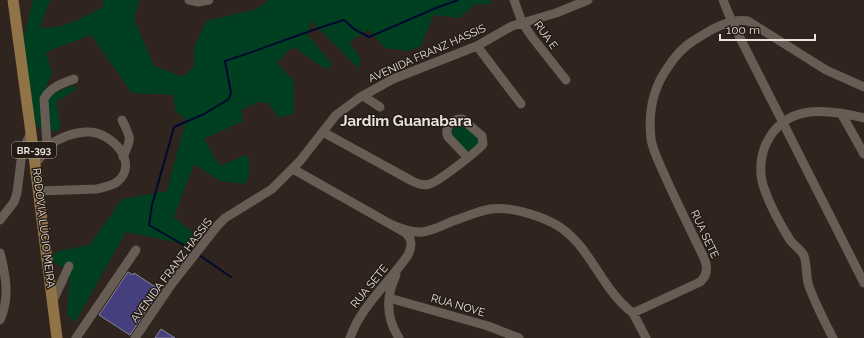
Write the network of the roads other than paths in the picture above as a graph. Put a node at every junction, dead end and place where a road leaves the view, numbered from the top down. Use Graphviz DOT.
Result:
graph roads {
  1 [pos="13,0"];
  2 [pos="189,0"];
  3 [pos="209,0"];
  4 [pos="514,0"];
  5 [pos="588,0"];
  6 [pos="724,0"];
  7 [pos="522,22"];
  8 [pos="732,22"];
  9 [pos="477,46"];
  10 [pos="74,79"];
  11 [pos="566,80"];
  12 [pos="864,87"];
  13 [pos="363,96"];
  14 [pos="521,104"];
  15 [pos="380,107"];
  16 [pos="840,113"];
  17 [pos="864,118"];
  18 [pos="122,120"];
  19 [pos="783,121"];
  20 [pos="323,132"];
  21 [pos="32,133"];
  22 [pos="46,147"];
  23 [pos="864,154"];
  24 [pos="123,156"];
  25 [pos="467,157"];
  26 [pos="35,164"];
  27 [pos="293,170"];
  28 [pos="38,191"];
  29 [pos="0,220"];
  30 [pos="390,224"];
  31 [pos="136,250"];
  32 [pos="0,253"];
  33 [pos="69,266"];
  34 [pos="400,266"];
  35 [pos="860,267"];
  36 [pos="864,283"];
  37 [pos="389,298"];
  38 [pos="53,301"];
  39 [pos="633,313"];
  40 [pos="0,320"];
  41 [pos="57,338"];
  42 [pos="76,338"];
  43 [pos="135,338"];
  44 [pos="350,338"];
  45 [pos="398,338"];
  46 [pos="519,338"];
  47 [pos="646,338"];
  48 [pos="833,338"];
  1 -- 21 [label="main road, RODOVIA LÚCIO MEIRA / BR-393"];
  2 -- 3 [label="street"];
  4 -- 7 [label="street, RUA E"];
  5 -- 7 [label="street, AVENIDA FRANZ HASSIS"];
  6 -- 8 [label="street"];
  7 -- 9 [label="street, AVENIDA FRANZ HASSIS"];
  7 -- 11 [label="street, RUA E"];
  8 -- 12 [label="street, RUA SETE"];
  8 -- 19 [label="street"];
  8 -- 39 [label="street, RUA SETE"];
  9 -- 13 [label="street, AVENIDA FRANZ HASSIS"];
  9 -- 14 [label="street"];
  10 -- 22 [label="street"];
  13 -- 15 [label="street"];
  13 -- 20 [label="street, AVENIDA FRANZ HASSIS"];
  16 -- 17 [label="street"];
  16 -- 19 [label="street"];
  16 -- 23 [label="street"];
  18 -- 24 [label="street"];
  19 -- 35 [label="street"];
  19 -- 48 [label="street"];
  20 -- 25 [label="street"];
  20 -- 27 [label="street, AVENIDA FRANZ HASSIS"];
  21 -- 26 [label="main road, RODOVIA LÚCIO MEIRA / BR-393"];
  21 -- 29 [label="street"];
  22 -- 24 [label="street"];
  22 -- 26 [label="street"];
  24 -- 28 [label="street"];
  26 -- 28 [label="main road, RODOVIA LÚCIO MEIRA / BR-393"];
  27 -- 30 [label="street"];
  27 -- 43 [label="street, AVENIDA FRANZ HASSIS"];
  28 -- 38 [label="main road, RODOVIA LÚCIO MEIRA / BR-393"];
  30 -- 34 [label="street, RUA SETE"];
  30 -- 39 [label="street"];
  31 -- 42 [label="street"];
  32 -- 40 [label="street"];
  33 -- 38 [label="street"];
  34 -- 37 [label="street"];
  34 -- 44 [label="street, RUA SETE"];
  35 -- 36 [label="street"];
  37 -- 45 [label="street"];
  37 -- 46 [label="street, RUA NOVE"];
  38 -- 41 [label="main road, RODOVIA LÚCIO MEIRA / BR-393"];
  39 -- 47 [label="street"];
}
